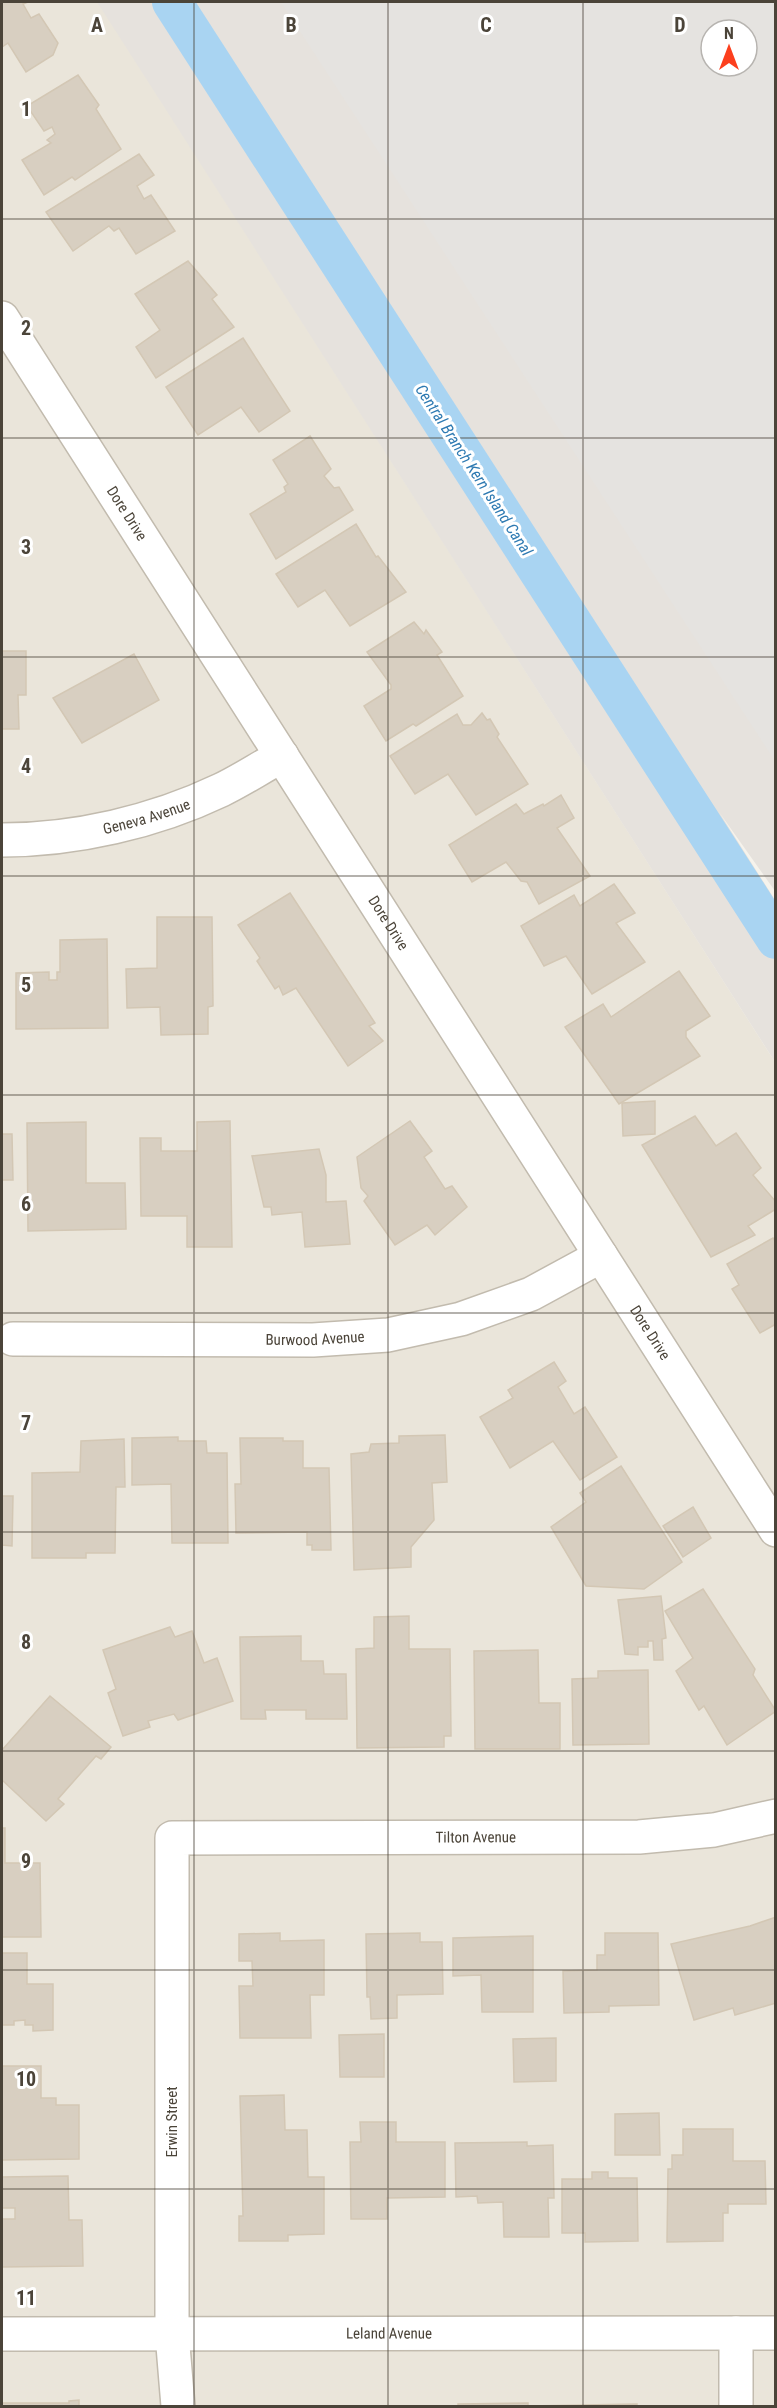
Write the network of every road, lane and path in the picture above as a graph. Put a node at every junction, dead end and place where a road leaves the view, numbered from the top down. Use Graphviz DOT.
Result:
graph roads {
  1 [pos="2,318"];
  2 [pos="282,756"];
  3 [pos="2,840"];
  4 [pos="601,1256"];
  5 [pos="13,1339"];
  6 [pos="776,1530"];
  7 [pos="776,1816"];
  8 [pos="172,1838"];
  9 [pos="736,2333"];
  10 [pos="776,2333"];
  11 [pos="2,2334"];
  12 [pos="172,2334"];
  13 [pos="178,2406"];
  14 [pos="736,2406"];
  1 -- 2 [label="street, Dore Drive"];
  2 -- 3 [label="street, Geneva Avenue"];
  2 -- 4 [label="street, Dore Drive"];
  4 -- 5 [label="street, Burwood Avenue"];
  4 -- 6 [label="street, Dore Drive"];
  7 -- 8 [label="street, Tilton Avenue"];
  8 -- 12 [label="street, Erwin Street"];
  9 -- 10 [label="street, Leland Avenue"];
  9 -- 12 [label="street, Leland Avenue"];
  9 -- 14 [label="street"];
  11 -- 12 [label="street, Leland Avenue"];
  12 -- 13 [label="street, Erwin Street"];
}
